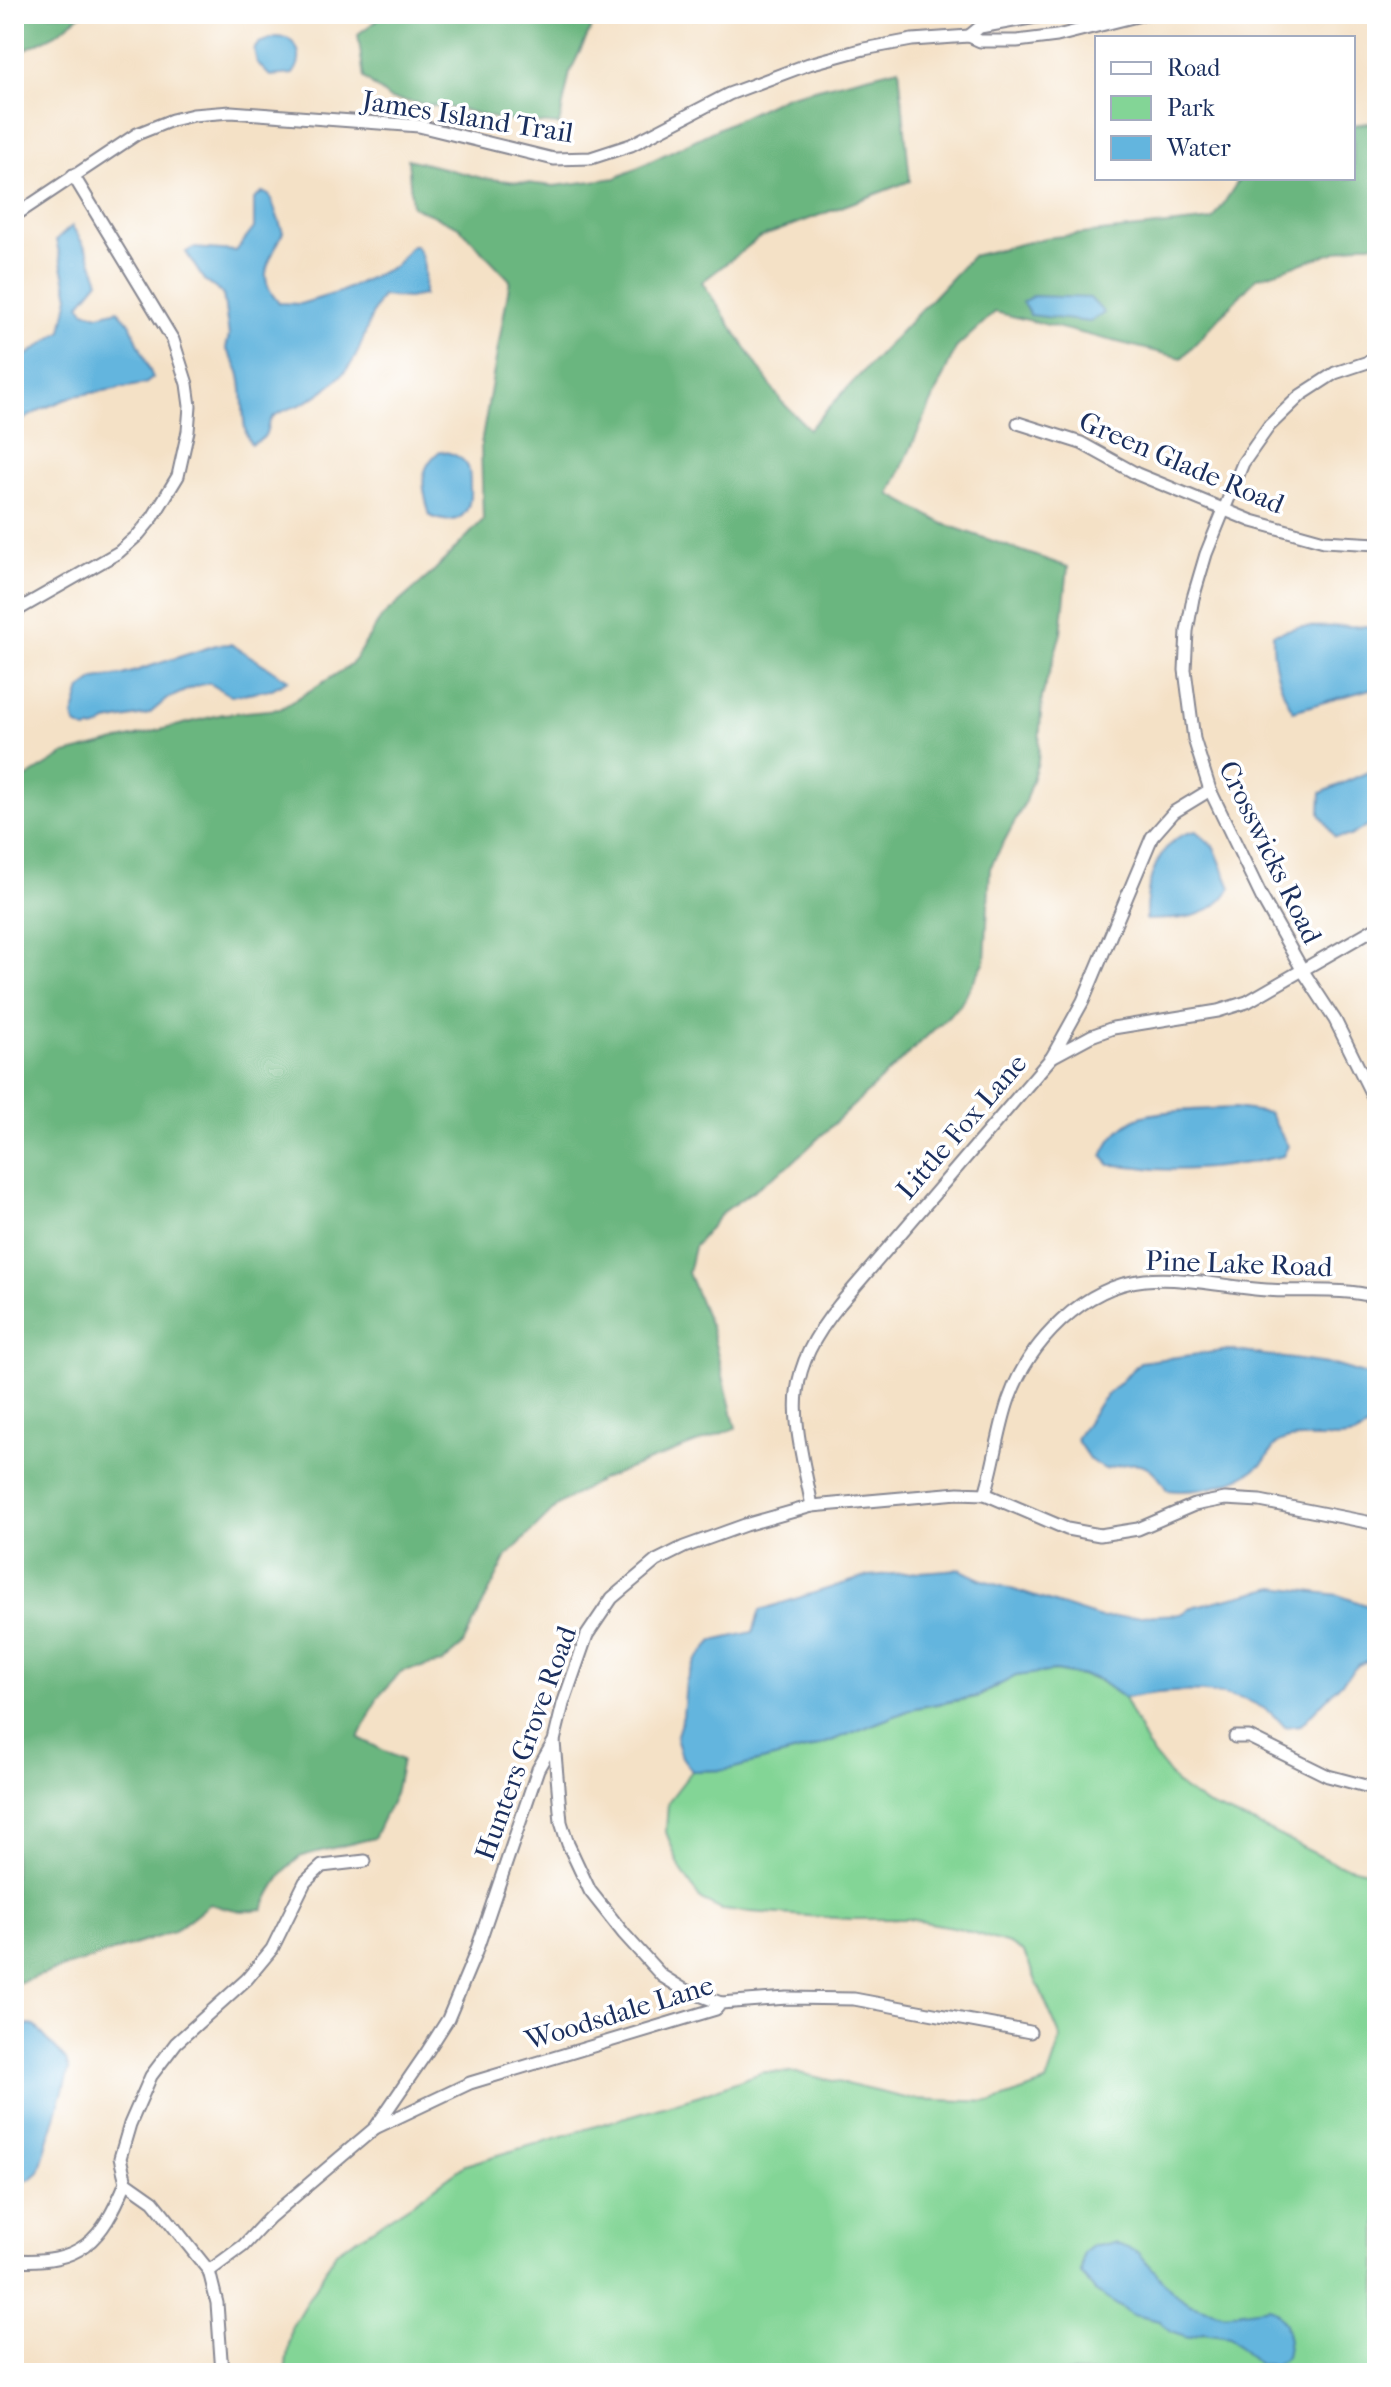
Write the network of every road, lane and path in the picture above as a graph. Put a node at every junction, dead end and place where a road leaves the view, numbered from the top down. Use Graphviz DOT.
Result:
graph roads {
  1 [pos="1054,14"];
  2 [pos="1145,14"];
  3 [pos="969,36"];
  4 [pos="73,175"];
  5 [pos="14,216"];
  6 [pos="1377,359"];
  7 [pos="1018,423"];
  8 [pos="1224,511"];
  9 [pos="1377,544"];
  10 [pos="14,612"];
  11 [pos="1210,790"];
  12 [pos="1377,927"];
  13 [pos="1303,971"];
  14 [pos="1052,1057"];
  15 [pos="1377,1105"];
  16 [pos="1377,1297"];
  17 [pos="985,1494"];
  18 [pos="812,1506"];
  19 [pos="1377,1524"];
  20 [pos="1235,1737"];
  21 [pos="554,1741"];
  22 [pos="1377,1789"];
  23 [pos="365,1861"];
  24 [pos="721,2003"];
  25 [pos="1030,2032"];
  26 [pos="375,2128"];
  27 [pos="126,2182"];
  28 [pos="14,2260"];
  29 [pos="209,2271"];
  30 [pos="222,2373"];
  1 -- 3 [label="street, James Island Trail"];
  2 -- 3 [label="street, James Island Trail"];
  3 -- 4 [label="street, James Island Trail"];
  4 -- 5 [label="street, James Island Trail"];
  4 -- 10 [label="street"];
  6 -- 8 [label="street, Crosswicks Road"];
  7 -- 8 [label="street, Green Glade Road"];
  8 -- 9 [label="street, Green Glade Road"];
  8 -- 11 [label="street, Crosswicks Road"];
  11 -- 13 [label="street, Crosswicks Road"];
  11 -- 14 [label="street, Little Fox Lane"];
  12 -- 13 [label="street"];
  13 -- 14 [label="street"];
  13 -- 15 [label="street, Crosswicks Road"];
  14 -- 18 [label="street, Little Fox Lane"];
  16 -- 17 [label="street, Pine Lake Road"];
  17 -- 18 [label="street, Hunters Grove Road"];
  17 -- 19 [label="street, Hunters Grove Road"];
  18 -- 21 [label="street, Hunters Grove Road"];
  20 -- 22 [label="street"];
  21 -- 24 [label="street"];
  21 -- 26 [label="street, Hunters Grove Road"];
  23 -- 27 [label="street"];
  24 -- 25 [label="street, Woodsdale Lane"];
  24 -- 26 [label="street, Woodsdale Lane"];
  26 -- 29 [label="street, Hunters Grove Road"];
  27 -- 28 [label="street"];
  27 -- 29 [label="street"];
  29 -- 30 [label="street"];
}
